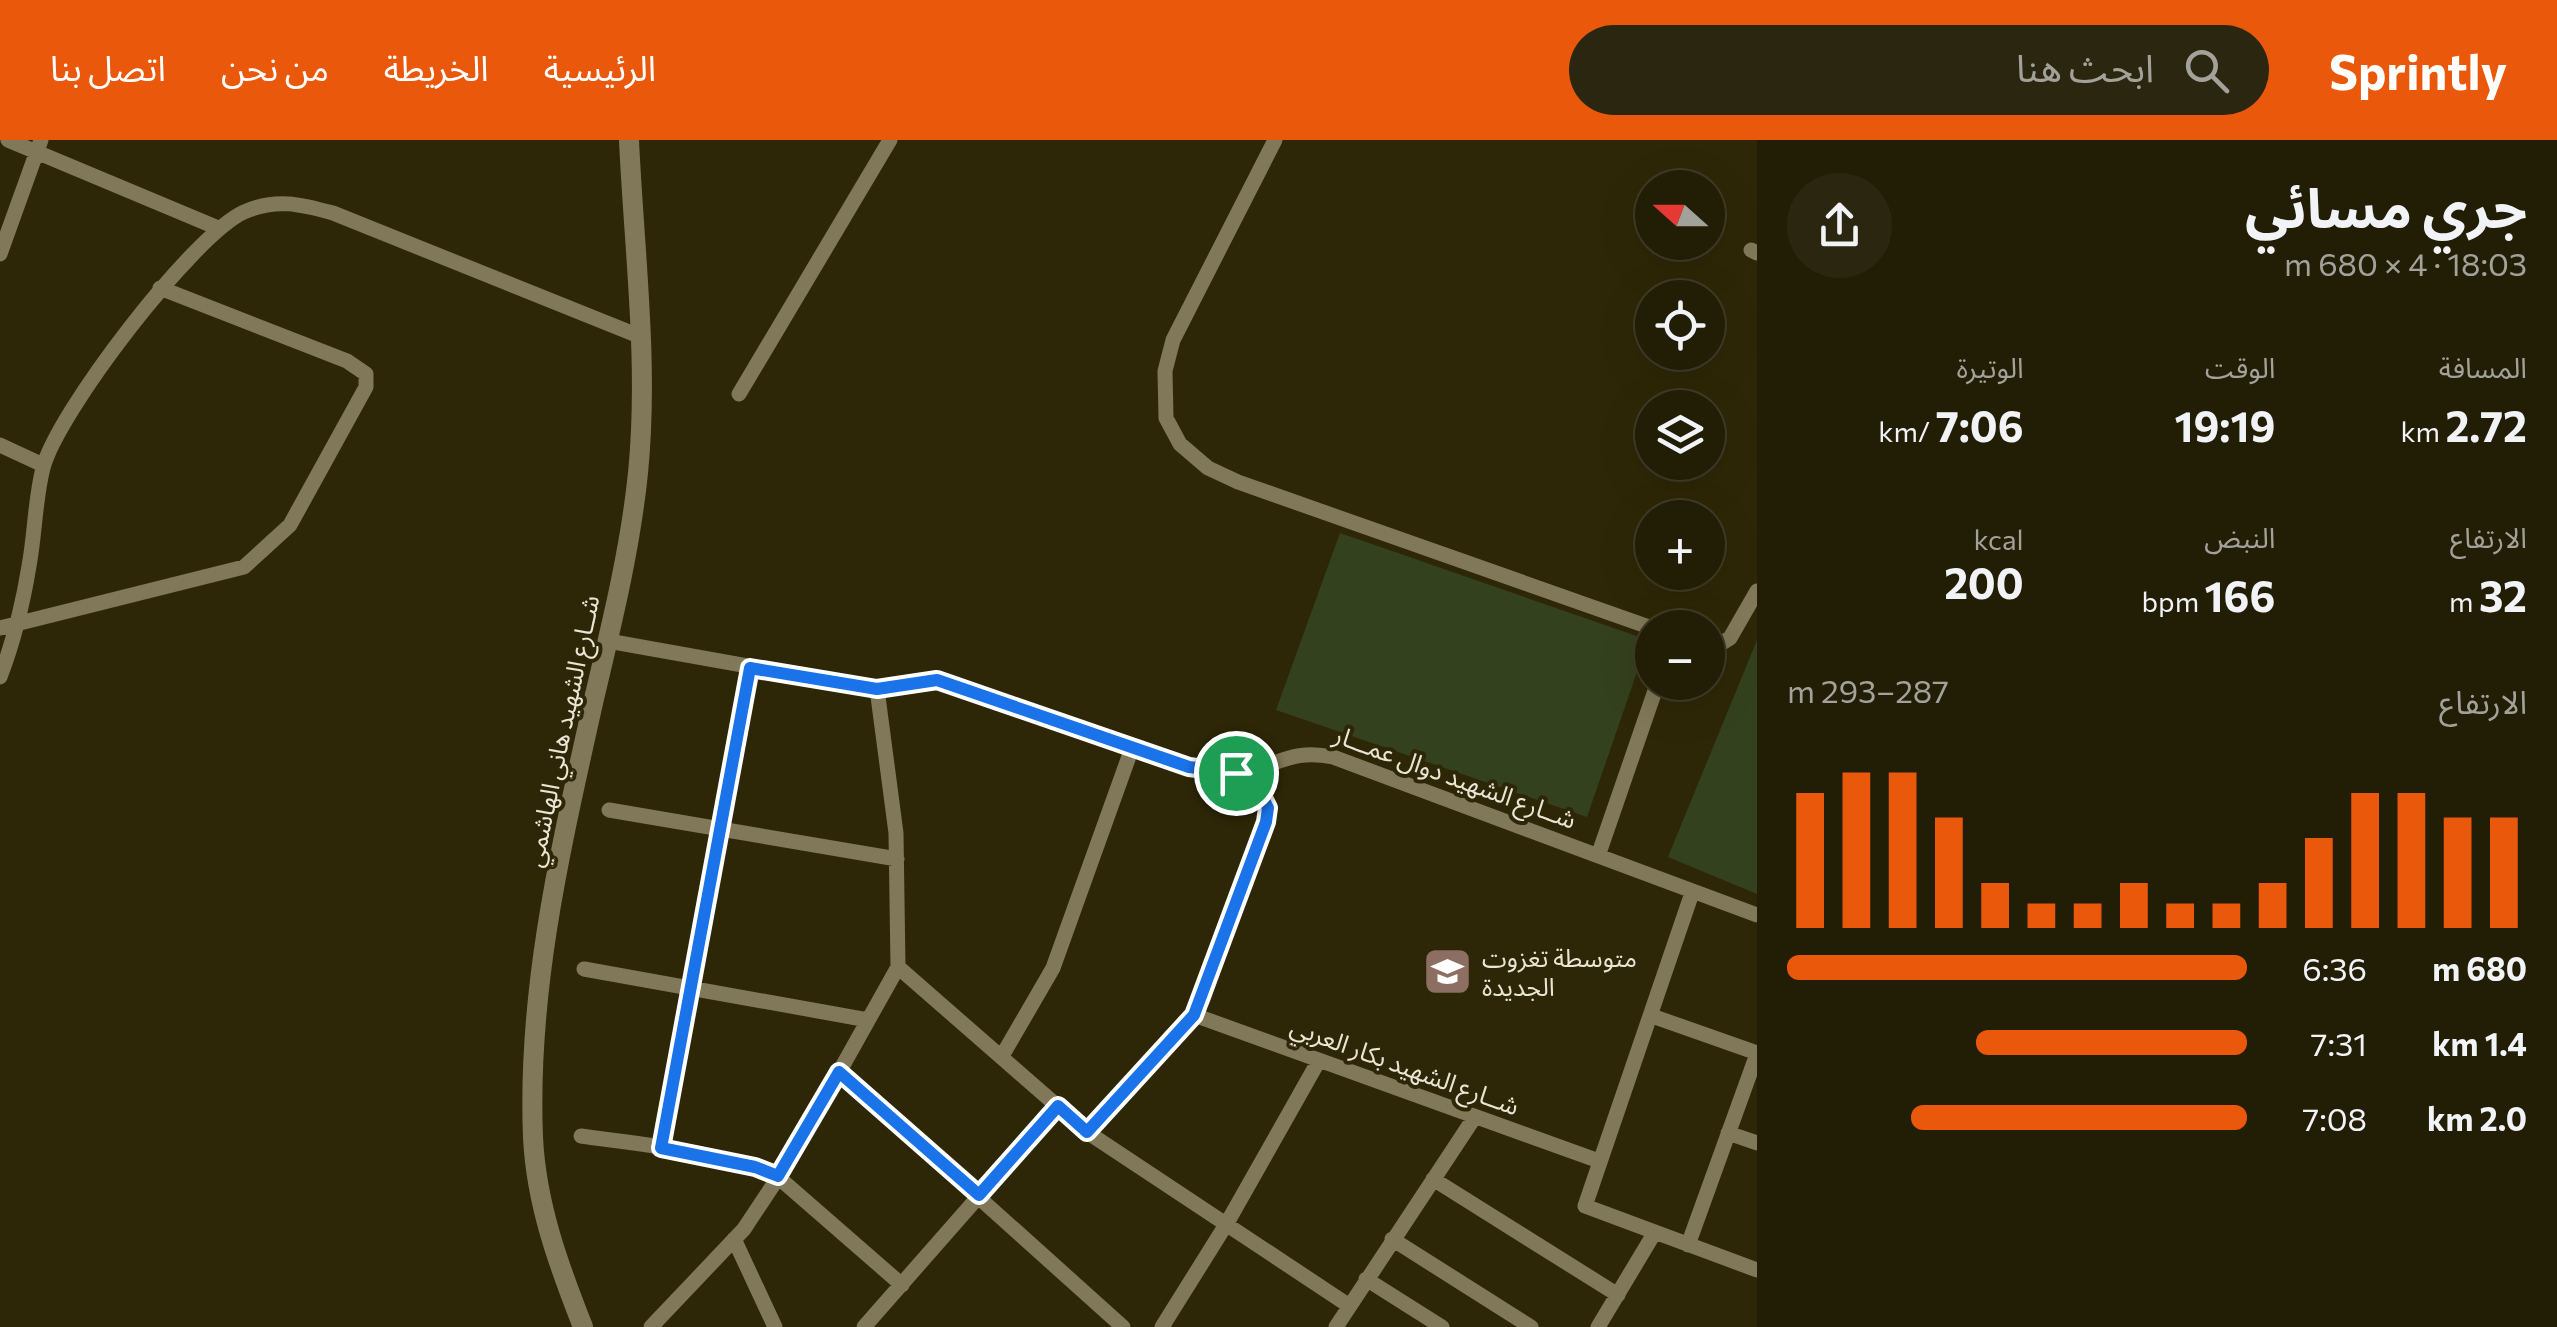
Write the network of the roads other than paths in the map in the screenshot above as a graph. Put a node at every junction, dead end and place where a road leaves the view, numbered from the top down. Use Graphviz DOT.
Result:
graph roads {
  1 [pos="8,140"];
  2 [pos="628,140"];
  3 [pos="890,140"];
  4 [pos="1274,140"];
  5 [pos="39,145"];
  6 [pos="218,228"];
  7 [pos="0,254"];
  8 [pos="160,288"];
  9 [pos="639,336"];
  10 [pos="740,394"];
  11 [pos="0,445"];
  12 [pos="43,464"];
  13 [pos="1757,591"];
  14 [pos="1635,622"];
  15 [pos="7,627"];
  16 [pos="608,641"];
  17 [pos="1725,641"];
  18 [pos="750,668"];
  19 [pos="0,677"];
  20 [pos="877,689"];
  21 [pos="1652,700"];
  22 [pos="1132,748"];
  23 [pos="1236,773"];
  24 [pos="609,810"];
  25 [pos="720,831"];
  26 [pos="1598,856"];
  27 [pos="896,859"];
  28 [pos="1692,892"];
  29 [pos="1757,915"];
  30 [pos="898,967"];
  31 [pos="584,970"];
  32 [pos="691,988"];
  33 [pos="1194,1015"];
  34 [pos="1652,1016"];
  35 [pos="868,1020"];
  36 [pos="1757,1053"];
  37 [pos="1002,1056"];
  38 [pos="1318,1062"];
  39 [pos="839,1072"];
  40 [pos="1058,1106"];
  41 [pos="1474,1118"];
  42 [pos="1087,1132"];
  43 [pos="1728,1133"];
  44 [pos="581,1136"];
  45 [pos="1757,1143"];
  46 [pos="661,1148"];
  47 [pos="1599,1162"];
  48 [pos="778,1176"];
  49 [pos="1433,1179"];
  50 [pos="979,1195"];
  51 [pos="1227,1223"];
  52 [pos="1656,1232"];
  53 [pos="734,1239"];
  54 [pos="1392,1239"];
  55 [pos="1688,1244"];
  56 [pos="1757,1270"];
  57 [pos="1366,1279"];
  58 [pos="902,1285"];
  59 [pos="1618,1295"];
  60 [pos="1348,1305"];
  61 [pos="583,1327"];
  62 [pos="650,1327"];
  63 [pos="776,1327"];
  64 [pos="864,1327"];
  65 [pos="1122,1327"];
  66 [pos="1162,1327"];
  67 [pos="1336,1327"];
  68 [pos="1442,1327"];
  69 [pos="1531,1327"];
  70 [pos="1598,1327"];
  1 -- 5 [label="street"];
  2 -- 9 [label="street, شــارع الشهيد هاني الهاشمي"];
  3 -- 10 [label="street"];
  4 -- 14 [label="street"];
  5 -- 6 [label="street"];
  5 -- 7 [label="street"];
  6 -- 8 [label="street"];
  6 -- 9 [label="street"];
  8 -- 12 [label="street"];
  8 -- 15 [label="street"];
  9 -- 16 [label="street, شــارع الشهيد هاني الهاشمي"];
  11 -- 12 [label="street"];
  12 -- 15 [label="street"];
  13 -- 17 [label="street"];
  15 -- 19 [label="street"];
  16 -- 18 [label="street, شــارع الشهيد دوال عمـــار"];
  16 -- 61 [label="street, شــارع الشهيد هاني الهاشمي"];
  18 -- 20 [label="street, شــارع الشهيد دوال عمـــار"];
  18 -- 25 [label="street"];
  20 -- 22 [label="street, شــارع الشهيد دوال عمـــار"];
  20 -- 27 [label="street"];
  21 -- 26 [label="street"];
  22 -- 23 [label="street, شــارع الشهيد دوال عمـــار"];
  22 -- 37 [label="street"];
  23 -- 26 [label="street, شــارع الشهيد دوال عمـــار"];
  23 -- 33 [label="street"];
  24 -- 25 [label="street"];
  25 -- 27 [label="street"];
  25 -- 32 [label="street"];
  26 -- 28 [label="street, شــارع الشهيد دوال عمـــار"];
  27 -- 30 [label="street"];
  28 -- 29 [label="street, شــارع الشهيد دوال عمـــار"];
  28 -- 34 [label="street"];
  30 -- 35 [label="street"];
  30 -- 37 [label="street"];
  31 -- 32 [label="street"];
  32 -- 35 [label="street"];
  32 -- 46 [label="street"];
  33 -- 38 [label="street, شــارع الشهيد بكار العربي"];
  33 -- 42 [label="street"];
  34 -- 36 [label="street"];
  34 -- 47 [label="street"];
  35 -- 39 [label="street"];
  36 -- 43 [label="street"];
  37 -- 40 [label="street"];
  38 -- 41 [label="street, شــارع الشهيد بكار العربي"];
  38 -- 51 [label="street"];
  39 -- 48 [label="street"];
  39 -- 50 [label="street"];
  40 -- 42 [label="street"];
  40 -- 50 [label="street"];
  41 -- 47 [label="street, شــارع الشهيد بكار العربي"];
  41 -- 49 [label="street"];
  42 -- 51 [label="street"];
  43 -- 45 [label="street"];
  43 -- 55 [label="street"];
  44 -- 46 [label="street"];
  46 -- 48 [label="street"];
  47 -- 52 [label="street"];
  48 -- 53 [label="street"];
  48 -- 58 [label="street"];
  49 -- 54 [label="street"];
  49 -- 59 [label="street"];
  50 -- 58 [label="street"];
  50 -- 65 [label="street"];
  51 -- 60 [label="street"];
  51 -- 66 [label="street"];
  52 -- 55 [label="street"];
  52 -- 59 [label="street"];
  53 -- 62 [label="street"];
  53 -- 63 [label="street"];
  54 -- 57 [label="street"];
  54 -- 69 [label="street"];
  55 -- 56 [label="street"];
  57 -- 60 [label="street"];
  57 -- 68 [label="street"];
  58 -- 64 [label="street"];
  59 -- 70 [label="street"];
  60 -- 67 [label="street"];
}
